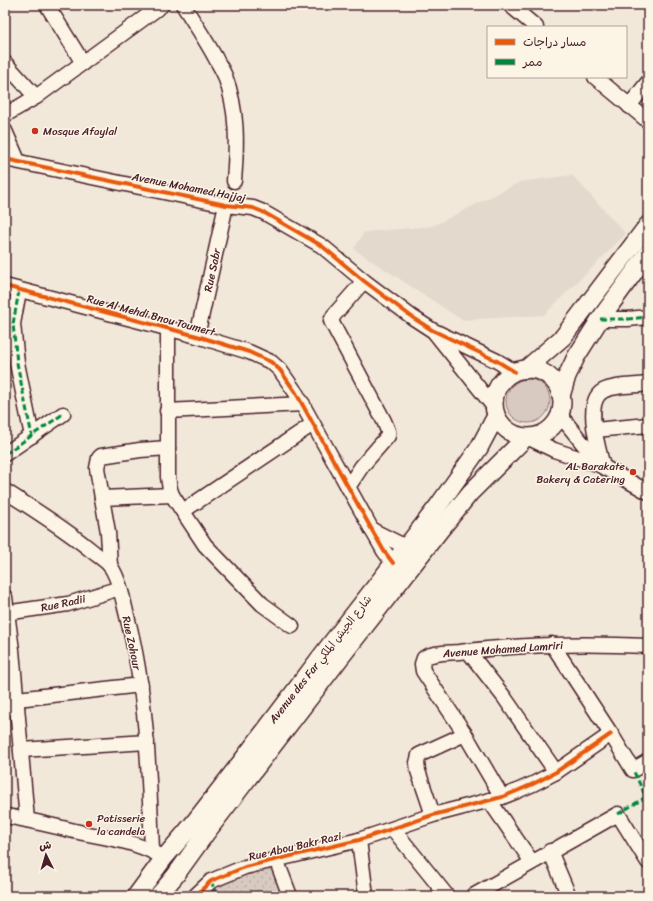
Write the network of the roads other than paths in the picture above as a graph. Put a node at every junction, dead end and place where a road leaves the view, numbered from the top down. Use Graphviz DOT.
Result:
graph roads {
  1 [pos="162,5"];
  2 [pos="183,5"];
  3 [pos="510,5"];
  4 [pos="53,8"];
  5 [pos="535,26"];
  6 [pos="84,63"];
  7 [pos="5,64"];
  8 [pos="596,78"];
  9 [pos="648,82"];
  10 [pos="36,97"];
  11 [pos="629,106"];
  12 [pos="5,115"];
  13 [pos="648,121"];
  14 [pos="5,131"];
  15 [pos="12,160"];
  16 [pos="234,181"];
  17 [pos="226,205"];
  18 [pos="648,225"];
  19 [pos="648,253"];
  20 [pos="364,281"];
  21 [pos="5,286"];
  22 [pos="19,291"];
  23 [pos="648,317"];
  24 [pos="600,318"];
  25 [pos="168,328"];
  26 [pos="432,330"];
  27 [pos="198,336"];
  28 [pos="520,371"];
  29 [pos="648,384"];
  30 [pos="561,396"];
  31 [pos="303,404"];
  32 [pos="167,411"];
  33 [pos="495,412"];
  34 [pos="63,414"];
  35 [pos="560,415"];
  36 [pos="313,424"];
  37 [pos="648,425"];
  38 [pos="595,430"];
  39 [pos="32,436"];
  40 [pos="527,438"];
  41 [pos="168,448"];
  42 [pos="5,454"];
  43 [pos="602,466"];
  44 [pos="348,487"];
  45 [pos="5,491"];
  46 [pos="648,492"];
  47 [pos="172,495"];
  48 [pos="102,498"];
  49 [pos="183,511"];
  50 [pos="372,530"];
  51 [pos="406,547"];
  52 [pos="393,563"];
  53 [pos="110,566"];
  54 [pos="120,588"];
  55 [pos="5,597"];
  56 [pos="6,613"];
  57 [pos="292,626"];
  58 [pos="552,644"];
  59 [pos="648,646"];
  60 [pos="8,650"];
  61 [pos="468,651"];
  62 [pos="141,685"];
  63 [pos="13,704"];
  64 [pos="465,734"];
  65 [pos="611,734"];
  66 [pos="147,742"];
  67 [pos="21,750"];
  68 [pos="648,761"];
  69 [pos="556,772"];
  70 [pos="495,798"];
  71 [pos="432,815"];
  72 [pos="5,816"];
  73 [pos="27,820"];
  74 [pos="393,829"];
  75 [pos="359,840"];
  76 [pos="550,851"];
  77 [pos="158,854"];
  78 [pos="276,859"];
  79 [pos="532,862"];
  80 [pos="648,862"];
  81 [pos="136,896"];
  82 [pos="158,896"];
  83 [pos="195,896"];
  84 [pos="290,896"];
  85 [pos="366,896"];
  86 [pos="447,896"];
  87 [pos="473,896"];
  88 [pos="569,896"];
  1 -- 6 [label="street"];
  2 -- 16 [label="street"];
  3 -- 5 [label="street"];
  4 -- 6 [label="street"];
  6 -- 10 [label="street"];
  7 -- 10 [label="street"];
  8 -- 11 [label="street"];
  9 -- 11 [label="street"];
  10 -- 12 [label="street"];
  11 -- 13 [label="street"];
  14 -- 15 [label="street, Avenue Mohamed Hajjaj"];
  15 -- 17 [label="street, Avenue Mohamed Hajjaj"];
  17 -- 20 [label="street, Avenue Mohamed Hajjaj"];
  17 -- 27 [label="street, Rue Sabr"];
  18 -- 28 [label="main road"];
  19 -- 24 [label="main road"];
  20 -- 26 [label="street, Avenue Mohamed Hajjaj"];
  20 -- 44 [label="street"];
  21 -- 22 [label="street, Rue Al Mehdi Bnou Toumert"];
  22 -- 25 [label="street, Rue Al Mehdi Bnou Toumert"];
  22 -- 39 [label="street"];
  23 -- 24 [label="street"];
  24 -- 30 [label="main road"];
  25 -- 27 [label="street, Rue Al Mehdi Bnou Toumert"];
  25 -- 32 [label="street"];
  26 -- 28 [label="street, Avenue Mohamed Hajjaj"];
  26 -- 33 [label="street, Avenue Mohamed Hajjaj"];
  27 -- 31 [label="street, Rue Al Mehdi Bnou Toumert"];
  28 -- 30 [label="main road"];
  28 -- 33 [label="main road"];
  29 -- 38 [label="street"];
  30 -- 35 [label="main road"];
  31 -- 32 [label="street"];
  31 -- 36 [label="street, Rue Al Mehdi Bnou Toumert"];
  32 -- 41 [label="street"];
  33 -- 40 [label="main road"];
  33 -- 51 [label="main road, Avenue des Far شارع الجيش الملكي"];
  34 -- 39 [label="street"];
  35 -- 40 [label="main road"];
  35 -- 43 [label="street"];
  36 -- 44 [label="street, Rue Al Mehdi Bnou Toumert"];
  36 -- 49 [label="street"];
  37 -- 38 [label="street"];
  38 -- 43 [label="street"];
  39 -- 42 [label="street"];
  40 -- 43 [label="street"];
  40 -- 82 [label="main road, Avenue des Far شارع الجيش الملكي"];
  41 -- 47 [label="street"];
  41 -- 48 [label="street"];
  43 -- 46 [label="street"];
  44 -- 50 [label="street, Rue Al Mehdi Bnou Toumert"];
  45 -- 53 [label="street, Rue Zohour"];
  47 -- 48 [label="street"];
  47 -- 49 [label="street"];
  48 -- 53 [label="street"];
  49 -- 57 [label="street"];
  50 -- 51 [label="street"];
  50 -- 52 [label="street, Rue Al Mehdi Bnou Toumert"];
  51 -- 52 [label="main road, Avenue des Far شارع الجيش الملكي"];
  52 -- 77 [label="main road, Avenue des Far شارع الجيش الملكي"];
  53 -- 54 [label="street, Rue Zohour"];
  54 -- 56 [label="street, Rue Radii"];
  54 -- 62 [label="street, Rue Zohour"];
  55 -- 56 [label="street"];
  56 -- 60 [label="street"];
  58 -- 59 [label="street, Avenue Mohamed Lamriri"];
  58 -- 61 [label="street, Avenue Mohamed Lamriri"];
  58 -- 65 [label="street"];
  60 -- 63 [label="street"];
  61 -- 64 [label="street, Avenue Mohamed Lamriri"];
  61 -- 69 [label="street"];
  62 -- 63 [label="street"];
  62 -- 66 [label="street, Rue Zohour"];
  63 -- 67 [label="street"];
  64 -- 70 [label="street"];
  64 -- 71 [label="street"];
  65 -- 68 [label="street"];
  65 -- 69 [label="street, Rue Abou Bakr Razi"];
  66 -- 67 [label="street"];
  66 -- 77 [label="street, Rue Zohour"];
  67 -- 73 [label="street"];
  69 -- 70 [label="street, Rue Abou Bakr Razi"];
  70 -- 71 [label="street, Rue Abou Bakr Razi"];
  70 -- 79 [label="street"];
  71 -- 74 [label="street, Rue Abou Bakr Razi"];
  72 -- 73 [label="street"];
  73 -- 77 [label="street"];
  74 -- 75 [label="street, Rue Abou Bakr Razi"];
  74 -- 86 [label="street"];
  75 -- 78 [label="street, Rue Abou Bakr Razi"];
  75 -- 85 [label="street"];
  76 -- 79 [label="street"];
  76 -- 80 [label="street"];
  76 -- 88 [label="street"];
  77 -- 81 [label="main road, Avenue des Far شارع الجيش الملكي"];
  78 -- 83 [label="street, Rue Abou Bakr Razi"];
  78 -- 84 [label="street"];
  79 -- 87 [label="street"];
}
